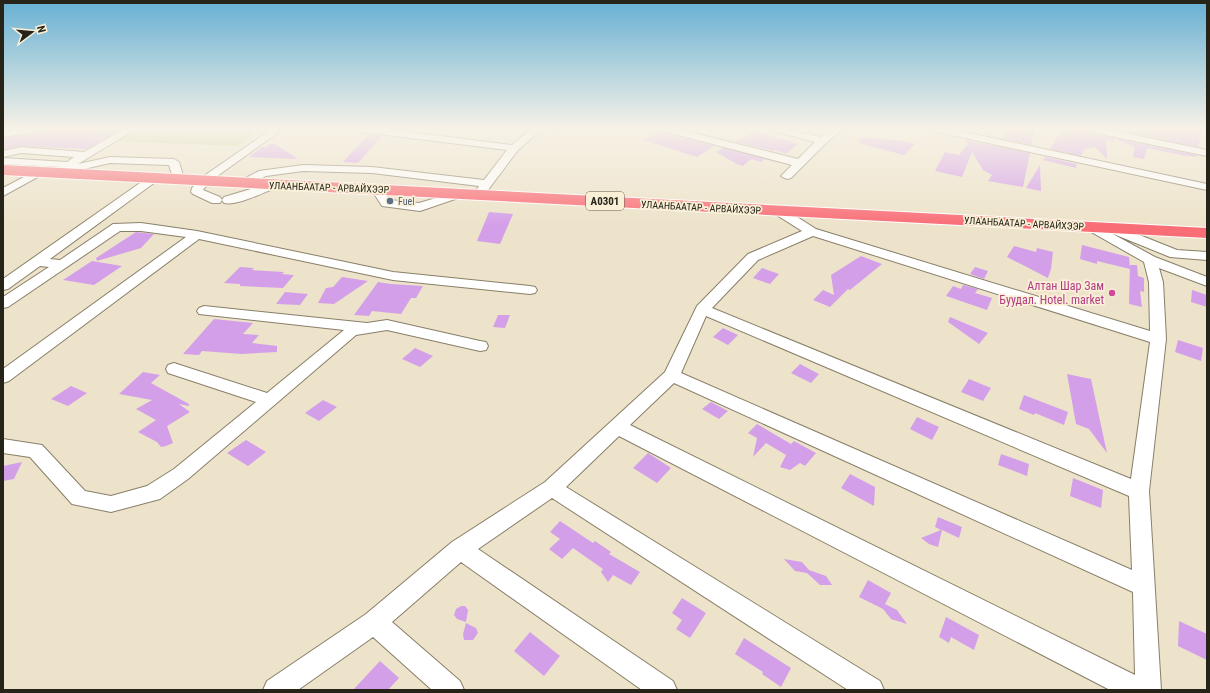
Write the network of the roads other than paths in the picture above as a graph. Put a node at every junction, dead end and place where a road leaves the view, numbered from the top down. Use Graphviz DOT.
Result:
graph roads {
  1 [pos="5,161"];
  2 [pos="75,161"];
  3 [pos="103,161"];
  4 [pos="153,161"];
  5 [pos="232,161"];
  6 [pos="504,161"];
  7 [pos="793,161"];
  8 [pos="1088,161"];
  9 [pos="799,163"];
  10 [pos="3,170"];
  11 [pos="61,170"];
  12 [pos="39,172"];
  13 [pos="787,176"];
  14 [pos="154,178"];
  15 [pos="178,179"];
  16 [pos="205,180"];
  17 [pos="244,183"];
  18 [pos="274,185"];
  19 [pos="1207,187"];
  20 [pos="483,189"];
  21 [pos="3,193"];
  22 [pos="216,200"];
  23 [pos="228,200"];
  24 [pos="779,211"];
  25 [pos="1090,226"];
  26 [pos="1110,227"];
  27 [pos="812,232"];
  28 [pos="1207,233"];
  29 [pos="197,235"];
  30 [pos="1207,256"];
  31 [pos="1150,260"];
  32 [pos="38,262"];
  33 [pos="63,264"];
  34 [pos="1207,282"];
  35 [pos="3,286"];
  36 [pos="530,290"];
  37 [pos="3,304"];
  38 [pos="702,309"];
  39 [pos="204,312"];
  40 [pos="367,328"];
  41 [pos="1158,339"];
  42 [pos="480,346"];
  43 [pos="174,369"];
  44 [pos="672,375"];
  45 [pos="3,377"];
  46 [pos="270,400"];
  47 [pos="618,426"];
  48 [pos="3,446"];
  49 [pos="552,488"];
  50 [pos="1138,491"];
  51 [pos="460,549"];
  52 [pos="1144,586"];
  53 [pos="374,622"];
  54 [pos="276,690"];
  55 [pos="451,690"];
  56 [pos="664,690"];
  57 [pos="871,690"];
  58 [pos="1137,690"];
  59 [pos="1148,690"];
  1 -- 11 [label="street"];
  2 -- 11 [label="street"];
  3 -- 11 [label="street"];
  4 -- 15 [label="street"];
  5 -- 16 [label="street"];
  6 -- 20 [label="street"];
  7 -- 9 [label="street"];
  8 -- 19 [label="street"];
  9 -- 13 [label="street"];
  10 -- 12 [label="highway, УЛААНБААТАР - АРВАЙХЭЭР / A0301"];
  11 -- 12 [label="highway, УЛААНБААТАР - АРВАЙХЭЭР / A0301"];
  11 -- 14 [label="highway, УЛААНБААТАР - АРВАЙХЭЭР / A0301"];
  12 -- 21 [label="street"];
  14 -- 15 [label="highway, УЛААНБААТАР - АРВАЙХЭЭР / A0301"];
  14 -- 32 [label="street"];
  15 -- 16 [label="highway, УЛААНБААТАР - АРВАЙХЭЭР / A0301"];
  16 -- 17 [label="highway, УЛААНБААТАР - АРВАЙХЭЭР / A0301"];
  16 -- 22 [label="street"];
  17 -- 18 [label="highway, УЛААНБААТАР - АРВАЙХЭЭР / A0301"];
  17 -- 20 [label="street"];
  18 -- 20 [label="highway, УЛААНБААТАР - АРВАЙХЭЭР / A0301"];
  18 -- 23 [label="street"];
  20 -- 24 [label="highway, УЛААНБААТАР - АРВАЙХЭЭР / A0301"];
  24 -- 25 [label="highway, УЛААНБААТАР - АРВАЙХЭЭР / A0301"];
  24 -- 27 [label="street"];
  25 -- 26 [label="highway, УЛААНБААТАР - АРВАЙХЭЭР / A0301"];
  25 -- 31 [label="street"];
  26 -- 28 [label="highway, УЛААНБААТАР - АРВАЙХЭЭР / A0301"];
  26 -- 30 [label="street"];
  27 -- 38 [label="street"];
  27 -- 41 [label="street"];
  29 -- 33 [label="street"];
  29 -- 36 [label="street"];
  29 -- 45 [label="street"];
  31 -- 34 [label="street"];
  31 -- 41 [label="street"];
  32 -- 33 [label="street"];
  32 -- 35 [label="street"];
  33 -- 37 [label="street"];
  38 -- 44 [label="street"];
  38 -- 50 [label="street"];
  39 -- 40 [label="street"];
  40 -- 42 [label="street"];
  40 -- 46 [label="street"];
  41 -- 50 [label="street"];
  43 -- 46 [label="street"];
  44 -- 47 [label="street"];
  44 -- 52 [label="street"];
  46 -- 48 [label="street"];
  47 -- 49 [label="street"];
  47 -- 58 [label="street"];
  49 -- 51 [label="street"];
  49 -- 57 [label="street"];
  50 -- 52 [label="street"];
  51 -- 53 [label="street"];
  51 -- 56 [label="street"];
  52 -- 59 [label="street"];
  53 -- 54 [label="street"];
  53 -- 55 [label="street"];
}
